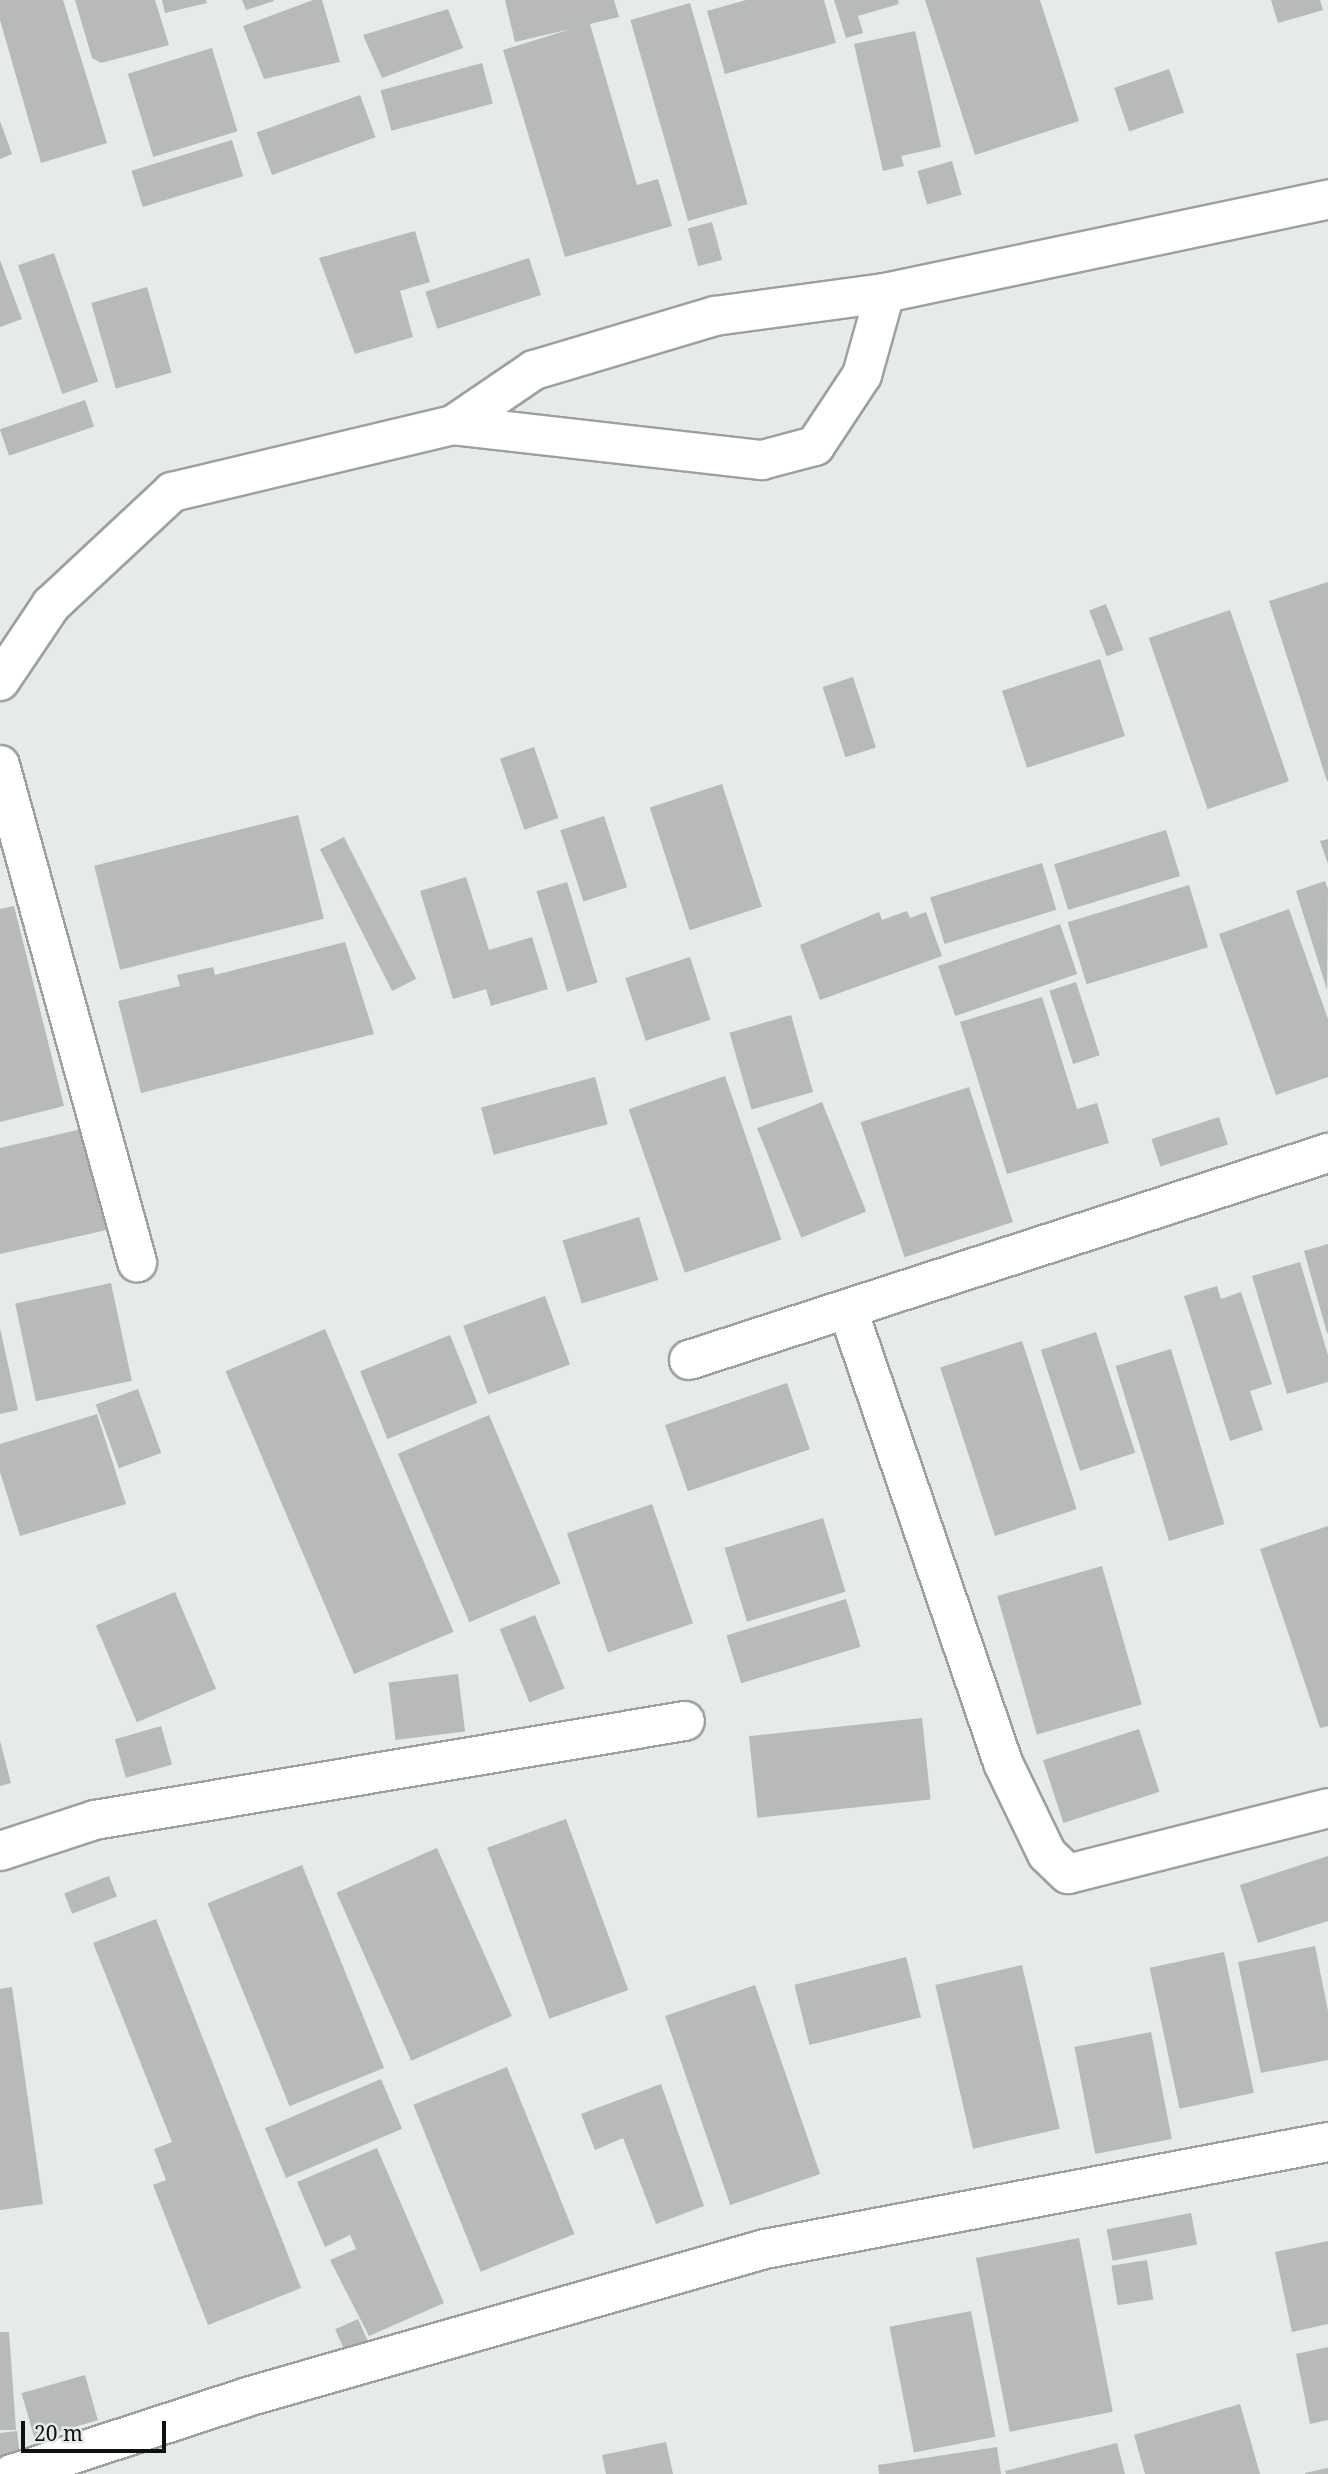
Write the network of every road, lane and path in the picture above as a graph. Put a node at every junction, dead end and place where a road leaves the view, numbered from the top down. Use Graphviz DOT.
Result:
graph roads {
  1 [pos="1328,200"];
  2 [pos="885,293"];
  3 [pos="453,425"];
  4 [pos="0,681"];
  5 [pos="0,765"];
  6 [pos="1328,1153"];
  7 [pos="137,1262"];
  8 [pos="848,1310"];
  9 [pos="689,1360"];
  10 [pos="685,1721"];
  11 [pos="1328,1808"];
  12 [pos="0,1851"];
  13 [pos="1328,2142"];
  14 [pos="12,2474"];
  1 -- 2 [label="street"];
  2 -- 3 [label="street"];
  2 -- 3 [label="street"];
  3 -- 4 [label="street"];
  5 -- 7 [label="street"];
  6 -- 8 [label="street"];
  8 -- 9 [label="street"];
  8 -- 11 [label="street"];
  10 -- 12 [label="street"];
  13 -- 14 [label="street"];
}
